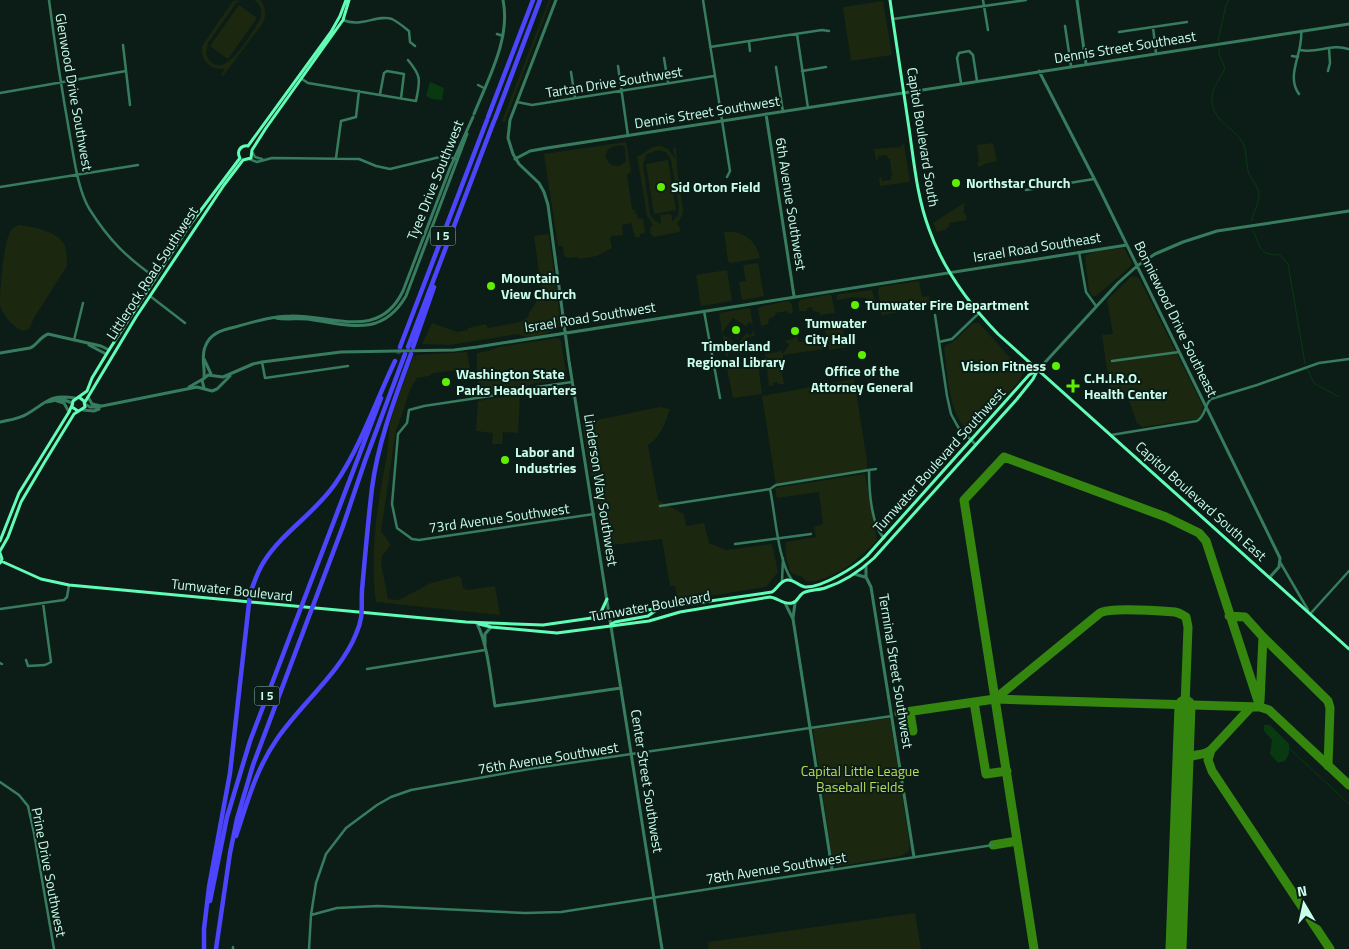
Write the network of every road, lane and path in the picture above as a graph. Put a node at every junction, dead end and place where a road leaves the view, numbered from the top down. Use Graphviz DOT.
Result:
graph roads {
  1 [pos="49,0"];
  2 [pos="346,0"];
  3 [pos="350,0"];
  4 [pos="503,0"];
  5 [pos="532,0"];
  6 [pos="540,0"];
  7 [pos="556,0"];
  8 [pos="703,0"];
  9 [pos="890,0"];
  10 [pos="983,0"];
  11 [pos="1026,0"];
  12 [pos="1077,0"];
  13 [pos="984,6"];
  14 [pos="893,19"];
  15 [pos="343,20"];
  16 [pos="1187,22"];
  17 [pos="1349,24"];
  18 [pos="1065,26"];
  19 [pos="1153,27"];
  20 [pos="988,30"];
  21 [pos="829,31"];
  22 [pos="1302,31"];
  23 [pos="1119,32"];
  24 [pos="496,34"];
  25 [pos="797,34"];
  26 [pos="503,36"];
  27 [pos="749,42"];
  28 [pos="123,46"];
  29 [pos="415,46"];
  30 [pos="710,47"];
  31 [pos="1328,48"];
  32 [pos="1348,49"];
  33 [pos="1300,50"];
  34 [pos="750,51"];
  35 [pos="1156,53"];
  36 [pos="1292,56"];
  37 [pos="1298,57"];
  38 [pos="664,58"];
  39 [pos="408,60"];
  40 [pos="1086,64"];
  41 [pos="618,66"];
  42 [pos="1071,66"];
  43 [pos="776,67"];
  44 [pos="826,67"];
  45 [pos="126,71"];
  46 [pos="802,71"];
  47 [pos="1040,71"];
  48 [pos="571,72"];
  49 [pos="1328,72"];
  50 [pos="714,76"];
  51 [pos="302,79"];
  52 [pos="977,80"];
  53 [pos="60,83"];
  54 [pos="960,83"];
  55 [pos="478,84"];
  56 [pos="668,84"];
  57 [pos="484,88"];
  58 [pos="360,91"];
  59 [pos="621,91"];
  60 [pos="904,92"];
  61 [pos="0,93"];
  62 [pos="380,94"];
  63 [pos="1299,94"];
  64 [pos="401,98"];
  65 [pos="575,98"];
  66 [pos="517,102"];
  67 [pos="130,105"];
  68 [pos="808,108"];
  69 [pos="783,112"];
  70 [pos="474,114"];
  71 [pos="766,114"];
  72 [pos="721,121"];
  73 [pos="628,136"];
  74 [pos="248,146"];
  75 [pos="252,151"];
  76 [pos="336,158"];
  77 [pos="515,158"];
  78 [pos="242,159"];
  79 [pos="249,159"];
  80 [pos="264,159"];
  81 [pos="456,159"];
  82 [pos="138,165"];
  83 [pos="77,175"];
  84 [pos="726,176"];
  85 [pos="1094,179"];
  86 [pos="0,187"];
  87 [pos="1026,190"];
  88 [pos="1349,211"];
  89 [pos="1127,245"];
  90 [pos="1079,252"];
  91 [pos="1137,266"];
  92 [pos="949,272"];
  93 [pos="156,278"];
  94 [pos="150,296"];
  95 [pos="794,296"];
  96 [pos="83,303"];
  97 [pos="1096,306"];
  98 [pos="704,310"];
  99 [pos="978,314"];
  100 [pos="935,316"];
  101 [pos="185,323"];
  102 [pos="565,333"];
  103 [pos="74,340"];
  104 [pos="84,342"];
  105 [pos="939,342"];
  106 [pos="400,347"];
  107 [pos="411,347"];
  108 [pos="109,350"];
  109 [pos="1179,352"];
  110 [pos="0,353"];
  111 [pos="106,354"];
  112 [pos="398,354"];
  113 [pos="203,357"];
  114 [pos="1349,359"];
  115 [pos="395,361"];
  116 [pos="1112,361"];
  117 [pos="262,362"];
  118 [pos="348,366"];
  119 [pos="1038,370"];
  120 [pos="235,372"];
  121 [pos="211,374"];
  122 [pos="216,376"];
  123 [pos="203,378"];
  124 [pos="572,382"];
  125 [pos="218,388"];
  126 [pos="181,390"];
  127 [pos="206,390"];
  128 [pos="217,395"];
  129 [pos="211,396"];
  130 [pos="88,397"];
  131 [pos="77,398"];
  132 [pos="720,398"];
  133 [pos="54,400"];
  134 [pos="43,402"];
  135 [pos="85,403"];
  136 [pos="72,404"];
  137 [pos="104,406"];
  138 [pos="1206,407"];
  139 [pos="83,410"];
  140 [pos="78,411"];
  141 [pos="69,412"];
  142 [pos="0,422"];
  143 [pos="1110,435"];
  144 [pos="970,440"];
  145 [pos="976,445"];
  146 [pos="876,469"];
  147 [pos="869,470"];
  148 [pos="770,488"];
  149 [pos="660,506"];
  150 [pos="594,514"];
  151 [pos="811,534"];
  152 [pos="884,538"];
  153 [pos="779,539"];
  154 [pos="0,541"];
  155 [pos="735,544"];
  156 [pos="0,552"];
  157 [pos="783,558"];
  158 [pos="1,562"];
  159 [pos="1280,562"];
  160 [pos="866,565"];
  161 [pos="1349,571"];
  162 [pos="854,574"];
  163 [pos="866,577"];
  164 [pos="1270,577"];
  165 [pos="792,580"];
  166 [pos="782,582"];
  167 [pos="798,584"];
  168 [pos="69,585"];
  169 [pos="778,587"];
  170 [pos="800,597"];
  171 [pos="607,599"];
  172 [pos="778,599"];
  173 [pos="795,602"];
  174 [pos="44,603"];
  175 [pos="248,603"];
  176 [pos="785,603"];
  177 [pos="0,609"];
  178 [pos="657,609"];
  179 [pos="1309,612"];
  180 [pos="363,613"];
  181 [pos="610,616"];
  182 [pos="590,619"];
  183 [pos="793,619"];
  184 [pos="466,622"];
  185 [pos="477,624"];
  186 [pos="611,625"];
  187 [pos="491,627"];
  188 [pos="1349,649"];
  189 [pos="485,650"];
  190 [pos="26,660"];
  191 [pos="367,669"];
  192 [pos="621,688"];
  193 [pos="892,716"];
  194 [pos="810,727"];
  195 [pos="631,754"];
  196 [pos="0,782"];
  197 [pos="993,845"];
  198 [pos="914,857"];
  199 [pos="832,869"];
  200 [pos="226,874"];
  201 [pos="654,897"];
  202 [pos="311,914"];
  203 [pos="54,949"];
  204 [pos="204,949"];
  205 [pos="216,949"];
  206 [pos="309,949"];
  207 [pos="662,949"];
  1 -- 53 [label="street, Glenwood Drive Southwest"];
  2 -- 74 [label="main road, Littlerock Road Southwest"];
  3 -- 15 [label="main road"];
  4 -- 26 [label="street, Tyee Drive Southwest"];
  5 -- 106 [label="highway, I 5"];
  6 -- 107 [label="highway, I 5"];
  7 -- 66 [label="street, Linderson Way Southwest"];
  8 -- 30 [label="street"];
  9 -- 14 [label="main road, Capitol Boulevard South"];
  10 -- 13 [label="street"];
  11 -- 13 [label="street"];
  12 -- 40 [label="street"];
  13 -- 14 [label="street"];
  13 -- 20 [label="street"];
  14 -- 60 [label="main road, Capitol Boulevard South"];
  15 -- 29 [label="street"];
  15 -- 51 [label="main road"];
  16 -- 19 [label="street"];
  17 -- 22 [label="street, Dennis Street Southeast"];
  18 -- 42 [label="street"];
  19 -- 23 [label="street"];
  19 -- 35 [label="street"];
  21 -- 25 [label="street"];
  22 -- 33 [label="street"];
  22 -- 35 [label="street, Dennis Street Southeast"];
  24 -- 26 [label="street"];
  25 -- 27 [label="street"];
  25 -- 46 [label="street"];
  26 -- 57 [label="street, Tyee Drive Southwest"];
  27 -- 30 [label="street"];
  27 -- 34 [label="street"];
  28 -- 45 [label="street"];
  30 -- 50 [label="street"];
  31 -- 32 [label="street"];
  31 -- 33 [label="street"];
  31 -- 49 [label="street"];
  33 -- 37 [label="street"];
  35 -- 40 [label="street, Dennis Street Southeast"];
  36 -- 37 [label="street"];
  37 -- 63 [label="street"];
  38 -- 56 [label="street"];
  39 -- 64 [label="street"];
  40 -- 42 [label="street, Dennis Street Southeast"];
  41 -- 59 [label="street"];
  42 -- 47 [label="street, Dennis Street Southeast"];
  43 -- 69 [label="street"];
  44 -- 46 [label="street"];
  45 -- 53 [label="street"];
  45 -- 67 [label="street"];
  46 -- 68 [label="street"];
  47 -- 52 [label="street, Dennis Street Southeast"];
  47 -- 85 [label="street, Bonniewood Drive Southeast"];
  48 -- 65 [label="street"];
  50 -- 56 [label="street, Tartan Drive Southwest"];
  50 -- 72 [label="street"];
  51 -- 58 [label="street"];
  51 -- 75 [label="main road"];
  52 -- 54 [label="street, Dennis Street Southeast"];
  52 -- 54 [label="street"];
  53 -- 61 [label="street"];
  53 -- 83 [label="street, Glenwood Drive Southwest"];
  54 -- 60 [label="street, Dennis Street Southeast"];
  55 -- 57 [label="street"];
  56 -- 59 [label="street, Tartan Drive Southwest"];
  57 -- 70 [label="street, Tyee Drive Southwest"];
  58 -- 62 [label="street"];
  58 -- 76 [label="street"];
  59 -- 65 [label="street, Tartan Drive Southwest"];
  59 -- 73 [label="street"];
  60 -- 68 [label="street, Dennis Street Southwest"];
  60 -- 92 [label="main road, Capitol Boulevard South"];
  62 -- 64 [label="street"];
  62 -- 64 [label="street"];
  65 -- 66 [label="street, Tartan Drive Southwest"];
  66 -- 77 [label="street, Linderson Way Southwest"];
  68 -- 69 [label="street, Dennis Street Southwest"];
  69 -- 71 [label="street, Dennis Street Southwest"];
  71 -- 72 [label="street, Dennis Street Southwest"];
  71 -- 95 [label="street, 6th Avenue Southwest"];
  72 -- 73 [label="street, Dennis Street Southwest"];
  72 -- 84 [label="street"];
  73 -- 77 [label="street, Dennis Street Southwest"];
  74 -- 75 [label="main road"];
  74 -- 78 [label="main road, Littlerock Road Southwest"];
  75 -- 79 [label="main road"];
  75 -- 80 [label="street"];
  76 -- 80 [label="street"];
  76 -- 81 [label="street"];
  77 -- 102 [label="street, Linderson Way Southwest"];
  78 -- 79 [label="main road"];
  78 -- 93 [label="main road, Littlerock Road Southwest"];
  78 -- 94 [label="main road, Littlerock Road Southwest"];
  79 -- 80 [label="street"];
  81 -- 81 [label="street, Tyee Drive Southwest"];
  81 -- 113 [label="street, Tyee Drive Southwest"];
  82 -- 83 [label="street"];
  83 -- 86 [label="street"];
  83 -- 93 [label="street, Glenwood Drive Southwest"];
  85 -- 87 [label="street"];
  85 -- 89 [label="street, Bonniewood Drive Southeast"];
  88 -- 91 [label="street"];
  89 -- 90 [label="street, Israel Road Southeast"];
  89 -- 91 [label="street, Bonniewood Drive Southeast"];
  90 -- 92 [label="street, Israel Road Southeast"];
  90 -- 97 [label="street"];
  91 -- 97 [label="street"];
  91 -- 109 [label="street, Bonniewood Drive Southeast"];
  92 -- 95 [label="street, Israel Road Southwest"];
  92 -- 99 [label="main road, Capitol Boulevard South"];
  93 -- 108 [label="main road, Littlerock Road Southwest"];
  94 -- 101 [label="street"];
  94 -- 130 [label="main road, Littlerock Road Southwest"];
  95 -- 98 [label="street, Israel Road Southwest"];
  96 -- 103 [label="street"];
  97 -- 119 [label="street"];
  98 -- 102 [label="street, Israel Road Southwest"];
  98 -- 132 [label="street"];
  99 -- 105 [label="street"];
  99 -- 119 [label="main road, Capitol Boulevard South East"];
  100 -- 105 [label="street"];
  102 -- 117 [label="street, Israel Road Southwest"];
  102 -- 124 [label="street, Linderson Way Southwest"];
  103 -- 104 [label="street"];
  103 -- 110 [label="street"];
  104 -- 108 [label="street"];
  104 -- 111 [label="street"];
  105 -- 144 [label="street"];
  108 -- 111 [label="main road, Littlerock Road Southwest"];
  109 -- 116 [label="street"];
  109 -- 138 [label="street, Bonniewood Drive Southeast"];
  111 -- 131 [label="main road, Littlerock Road Southwest"];
  112 -- 115 [label="highway, I 5"];
  113 -- 121 [label="street"];
  113 -- 123 [label="street"];
  114 -- 138 [label="street"];
  115 -- 175 [label="highway"];
  115 -- 204 [label="highway, I 5"];
  117 -- 118 [label="street"];
  117 -- 120 [label="street, Israel Road Southwest"];
  119 -- 143 [label="main road, Capitol Boulevard South East"];
  119 -- 144 [label="main road, Tumwater Boulevard Southwest"];
  119 -- 145 [label="main road, Tumwater Boulevard Southwest"];
  120 -- 122 [label="street, Israel Road Southwest"];
  120 -- 125 [label="street, Israel Road Southwest"];
  121 -- 122 [label="street"];
  121 -- 123 [label="street"];
  122 -- 125 [label="street"];
  123 -- 126 [label="street"];
  123 -- 127 [label="street"];
  124 -- 150 [label="street, Linderson Way Southwest"];
  124 -- 150 [label="street, 73rd Avenue Southwest"];
  125 -- 127 [label="street"];
  125 -- 128 [label="street"];
  126 -- 127 [label="street"];
  126 -- 137 [label="street"];
  127 -- 129 [label="street"];
  130 -- 135 [label="main road, Littlerock Road Southwest"];
  130 -- 137 [label="street"];
  131 -- 134 [label="street"];
  131 -- 135 [label="main road"];
  131 -- 136 [label="main road"];
  133 -- 134 [label="street"];
  133 -- 136 [label="street"];
  133 -- 141 [label="street"];
  134 -- 142 [label="street"];
  135 -- 137 [label="street"];
  135 -- 139 [label="main road"];
  136 -- 140 [label="main road"];
  136 -- 141 [label="main road"];
  137 -- 139 [label="street"];
  138 -- 143 [label="street"];
  138 -- 159 [label="street, Bonniewood Drive Southeast"];
  139 -- 140 [label="main road"];
  140 -- 156 [label="main road"];
  141 -- 154 [label="main road"];
  143 -- 164 [label="main road, Capitol Boulevard South East"];
  144 -- 145 [label="street"];
  144 -- 152 [label="main road, Tumwater Boulevard Southwest"];
  145 -- 160 [label="main road, Tumwater Boulevard Southwest"];
  146 -- 147 [label="street"];
  147 -- 148 [label="street"];
  147 -- 152 [label="street"];
  148 -- 149 [label="street"];
  148 -- 153 [label="street"];
  150 -- 171 [label="street, Linderson Way Southwest"];
  151 -- 153 [label="street"];
  152 -- 167 [label="main road, Tumwater Boulevard Southwest"];
  153 -- 155 [label="street"];
  153 -- 157 [label="street"];
  156 -- 158 [label="main road"];
  157 -- 165 [label="street"];
  157 -- 166 [label="street"];
  158 -- 168 [label="main road, Tumwater Boulevard"];
  159 -- 164 [label="street"];
  159 -- 179 [label="street"];
  160 -- 162 [label="main road, Tumwater Boulevard Southwest"];
  160 -- 163 [label="street, Terminal Street Southwest"];
  161 -- 179 [label="street"];
  162 -- 163 [label="street, Terminal Street Southwest"];
  162 -- 170 [label="main road, Tumwater Boulevard Southwest"];
  163 -- 193 [label="street, Terminal Street Southwest"];
  164 -- 179 [label="main road, Capitol Boulevard South East"];
  165 -- 166 [label="main road"];
  165 -- 167 [label="main road"];
  166 -- 169 [label="main road"];
  167 -- 170 [label="main road"];
  168 -- 174 [label="street"];
  168 -- 175 [label="main road, Tumwater Boulevard"];
  169 -- 172 [label="main road"];
  169 -- 178 [label="main road, Tumwater Boulevard"];
  170 -- 173 [label="main road"];
  171 -- 181 [label="street, Linderson Way Southwest"];
  171 -- 182 [label="main road"];
  172 -- 176 [label="main road"];
  172 -- 186 [label="main road, Tumwater Boulevard"];
  173 -- 176 [label="main road"];
  173 -- 183 [label="street"];
  174 -- 177 [label="street"];
  174 -- 190 [label="street"];
  175 -- 180 [label="main road, Tumwater Boulevard"];
  175 -- 204 [label="highway"];
  176 -- 183 [label="street"];
  178 -- 181 [label="main road, Tumwater Boulevard"];
  178 -- 186 [label="main road"];
  179 -- 188 [label="main road, Capitol Boulevard South East"];
  180 -- 184 [label="main road, Tumwater Boulevard"];
  180 -- 200 [label="highway"];
  180 -- 200 [label="highway, I 5"];
  181 -- 182 [label="main road, Tumwater Boulevard"];
  181 -- 186 [label="street, Center Street Southwest"];
  182 -- 184 [label="main road, Tumwater Boulevard"];
  183 -- 194 [label="street"];
  184 -- 185 [label="main road, Tumwater Boulevard"];
  185 -- 187 [label="main road, Tumwater Boulevard"];
  185 -- 189 [label="street"];
  186 -- 187 [label="main road, Tumwater Boulevard"];
  186 -- 192 [label="street, Center Street Southwest"];
  187 -- 189 [label="street"];
  189 -- 191 [label="street"];
  189 -- 192 [label="street"];
  192 -- 195 [label="street, Center Street Southwest"];
  193 -- 194 [label="street, 76th Avenue Southwest"];
  193 -- 198 [label="street, Terminal Street Southwest"];
  194 -- 195 [label="street, 76th Avenue Southwest"];
  194 -- 199 [label="street"];
  195 -- 201 [label="street, Center Street Southwest"];
  195 -- 202 [label="street, 76th Avenue Southwest"];
  196 -- 203 [label="street, Prine Drive Southwest"];
  197 -- 198 [label="street, 78th Avenue Southwest"];
  198 -- 199 [label="street, 78th Avenue Southwest"];
  199 -- 201 [label="street, 78th Avenue Southwest"];
  200 -- 205 [label="highway, I 5"];
  201 -- 202 [label="street, 78th Avenue Southwest"];
  201 -- 207 [label="street, Center Street Southwest"];
  202 -- 206 [label="street, 76th Avenue Southwest"];
}
